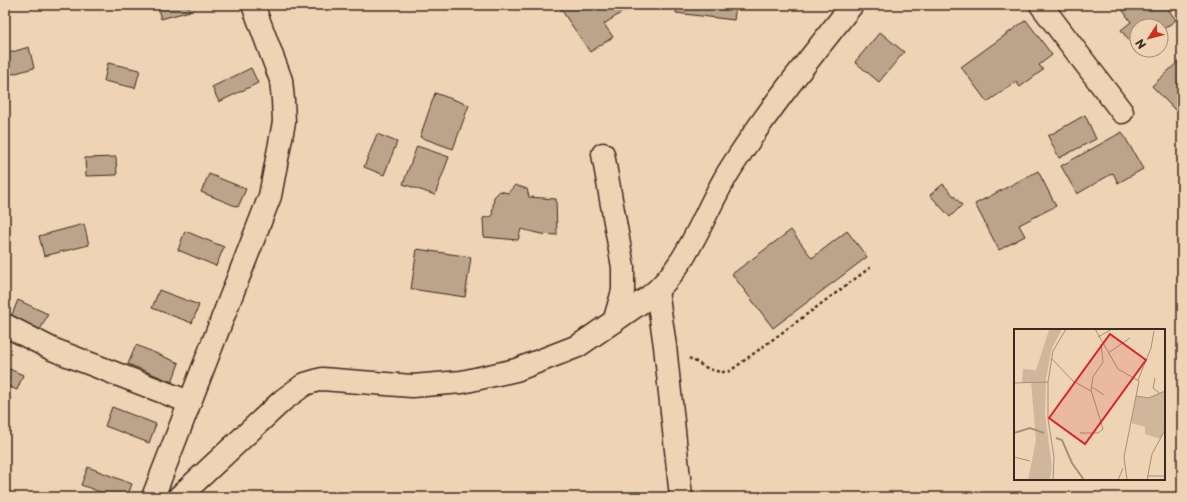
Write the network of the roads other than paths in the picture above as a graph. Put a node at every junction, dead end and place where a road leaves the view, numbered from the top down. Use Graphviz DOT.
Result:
graph roads {
  1 [pos="253,5"];
  2 [pos="852,5"];
  3 [pos="1041,5"];
  4 [pos="1122,112"];
  5 [pos="603,154"];
  6 [pos="623,277"];
  7 [pos="653,294"];
  8 [pos="614,322"];
  9 [pos="5,325"];
  10 [pos="189,402"];
  11 [pos="153,497"];
  12 [pos="179,497"];
  13 [pos="681,497"];
  1 -- 10 [label="street"];
  2 -- 7 [label="street"];
  3 -- 4 [label="street"];
  5 -- 6 [label="street"];
  6 -- 7 [label="street"];
  6 -- 8 [label="street"];
  7 -- 8 [label="street"];
  7 -- 13 [label="street"];
  8 -- 12 [label="street"];
  9 -- 10 [label="street"];
  10 -- 11 [label="street"];
}
